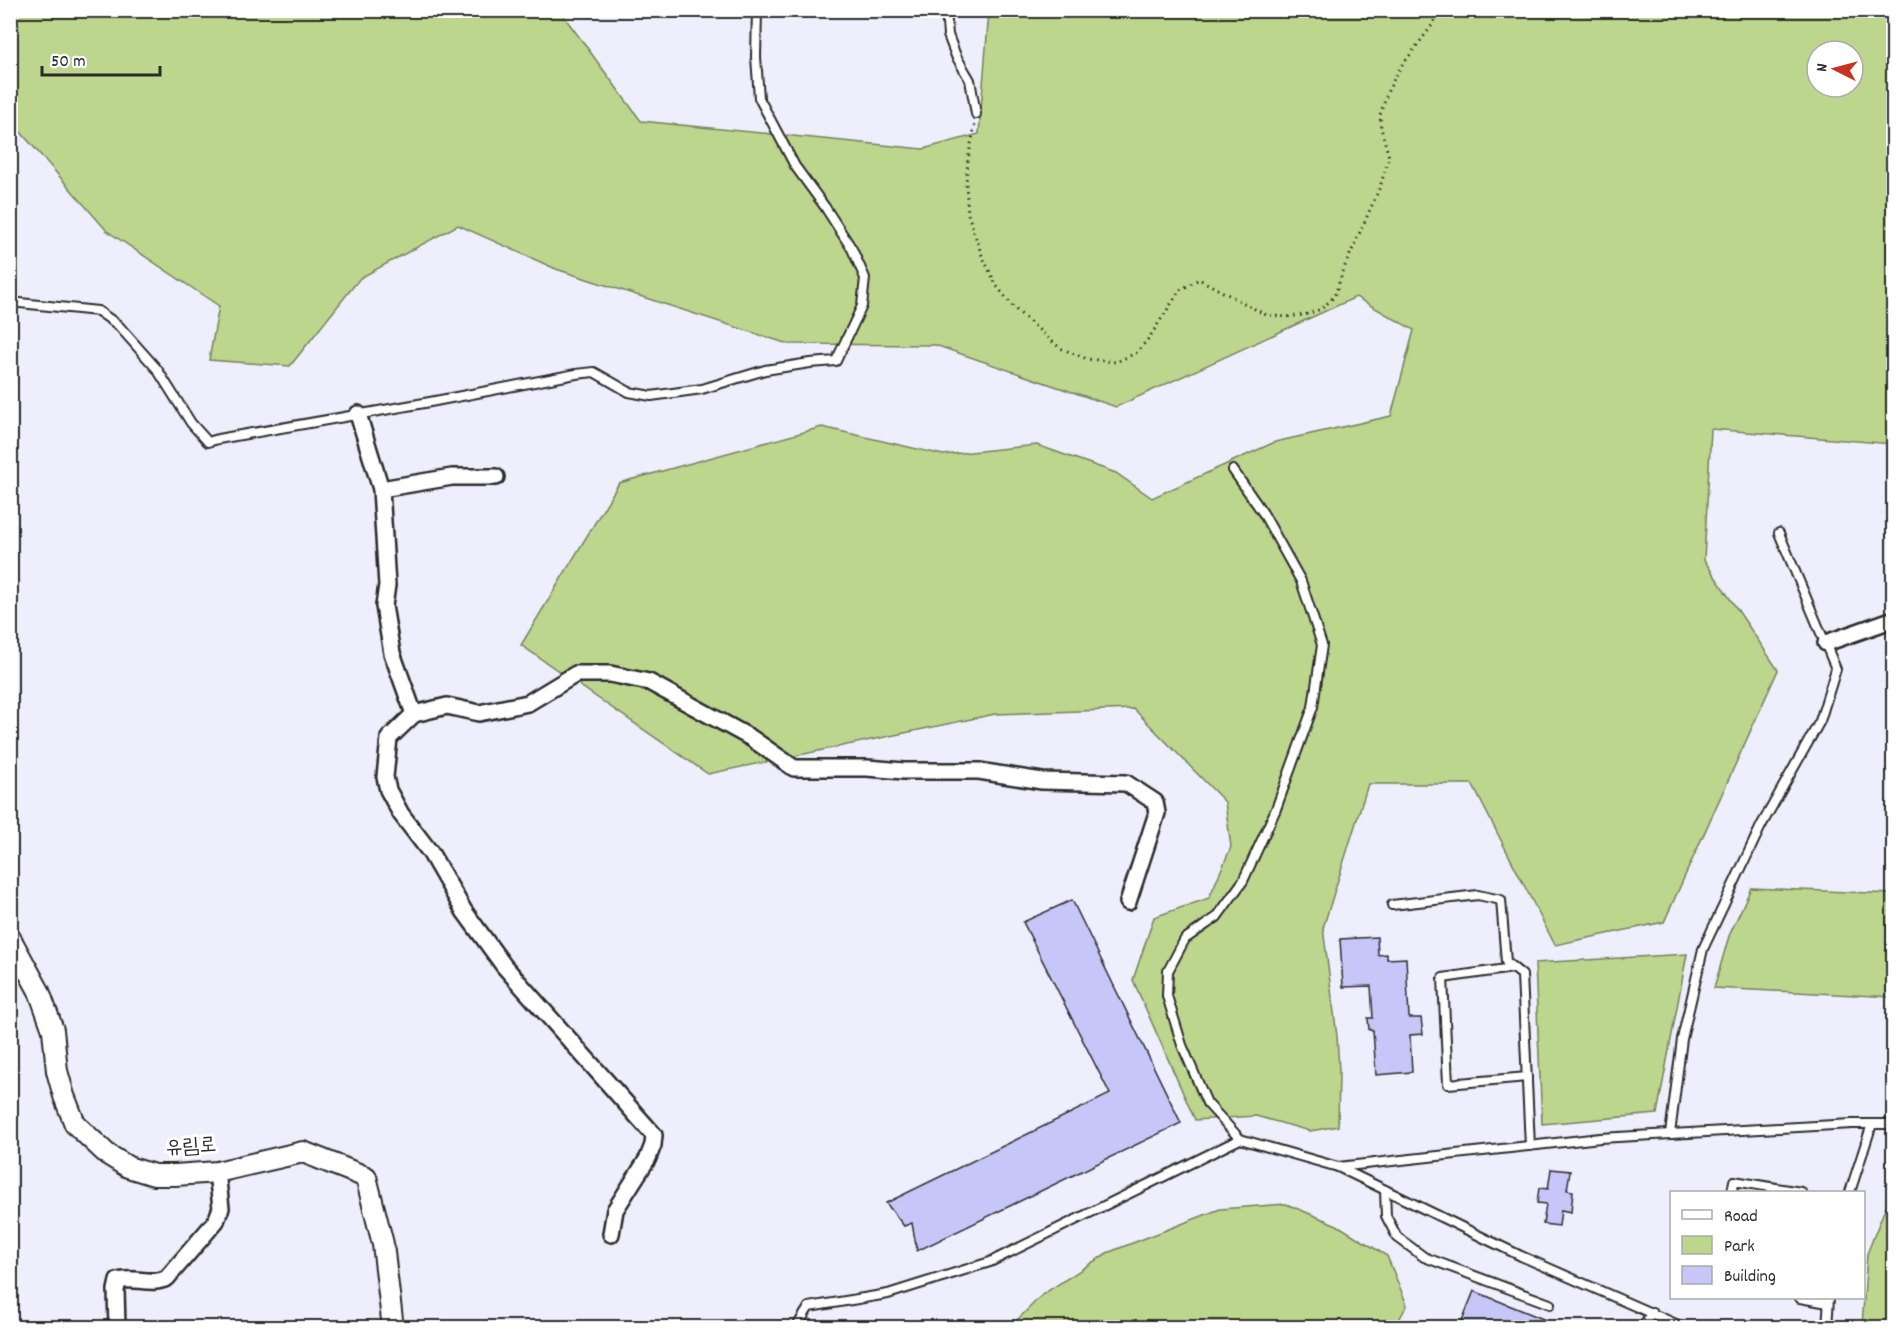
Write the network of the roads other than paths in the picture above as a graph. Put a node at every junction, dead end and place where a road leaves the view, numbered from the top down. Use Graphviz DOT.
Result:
graph roads {
  1 [pos="757,10"];
  2 [pos="946,10"];
  3 [pos="976,114"];
  4 [pos="10,302"];
  5 [pos="358,414"];
  6 [pos="1233,470"];
  7 [pos="496,477"];
  8 [pos="381,489"];
  9 [pos="1779,533"];
  10 [pos="1893,619"];
  11 [pos="1826,644"];
  12 [pos="414,714"];
  13 [pos="1128,902"];
  14 [pos="1392,904"];
  15 [pos="10,938"];
  16 [pos="1513,968"];
  17 [pos="18,970"];
  18 [pos="1527,1077"];
  19 [pos="1872,1124"];
  20 [pos="1893,1124"];
  21 [pos="1670,1134"];
  22 [pos="1240,1139"];
  23 [pos="1530,1146"];
  24 [pos="1338,1167"];
  25 [pos="217,1172"];
  26 [pos="1385,1190"];
  27 [pos="1732,1191"];
  28 [pos="1795,1191"];
  29 [pos="1850,1191"];
  30 [pos="611,1234"];
  31 [pos="1829,1300"];
  32 [pos="1550,1304"];
  33 [pos="1652,1312"];
  34 [pos="117,1328"];
  35 [pos="393,1328"];
  36 [pos="796,1328"];
  37 [pos="1642,1328"];
  38 [pos="1685,1328"];
  39 [pos="1827,1328"];
  1 -- 5 [label="lane"];
  2 -- 3 [label="lane"];
  4 -- 5 [label="lane"];
  5 -- 8 [label="street"];
  6 -- 22 [label="lane"];
  7 -- 8 [label="street"];
  8 -- 12 [label="street"];
  9 -- 11 [label="lane"];
  10 -- 11 [label="street"];
  11 -- 21 [label="lane"];
  12 -- 13 [label="street"];
  12 -- 30 [label="street"];
  14 -- 16 [label="lane"];
  15 -- 17 [label="street, 유림로"];
  16 -- 18 [label="lane"];
  16 -- 18 [label="lane"];
  17 -- 25 [label="street, 유림로"];
  18 -- 23 [label="lane"];
  19 -- 20 [label="lane"];
  19 -- 21 [label="lane"];
  19 -- 29 [label="lane"];
  21 -- 23 [label="lane"];
  22 -- 24 [label="lane"];
  22 -- 36 [label="lane"];
  23 -- 24 [label="lane"];
  24 -- 26 [label="lane"];
  25 -- 34 [label="street"];
  25 -- 35 [label="street, 유림로"];
  26 -- 32 [label="lane"];
  26 -- 33 [label="lane"];
  27 -- 28 [label="lane"];
  31 -- 39 [label="lane"];
  33 -- 37 [label="lane"];
  33 -- 38 [label="lane"];
}
